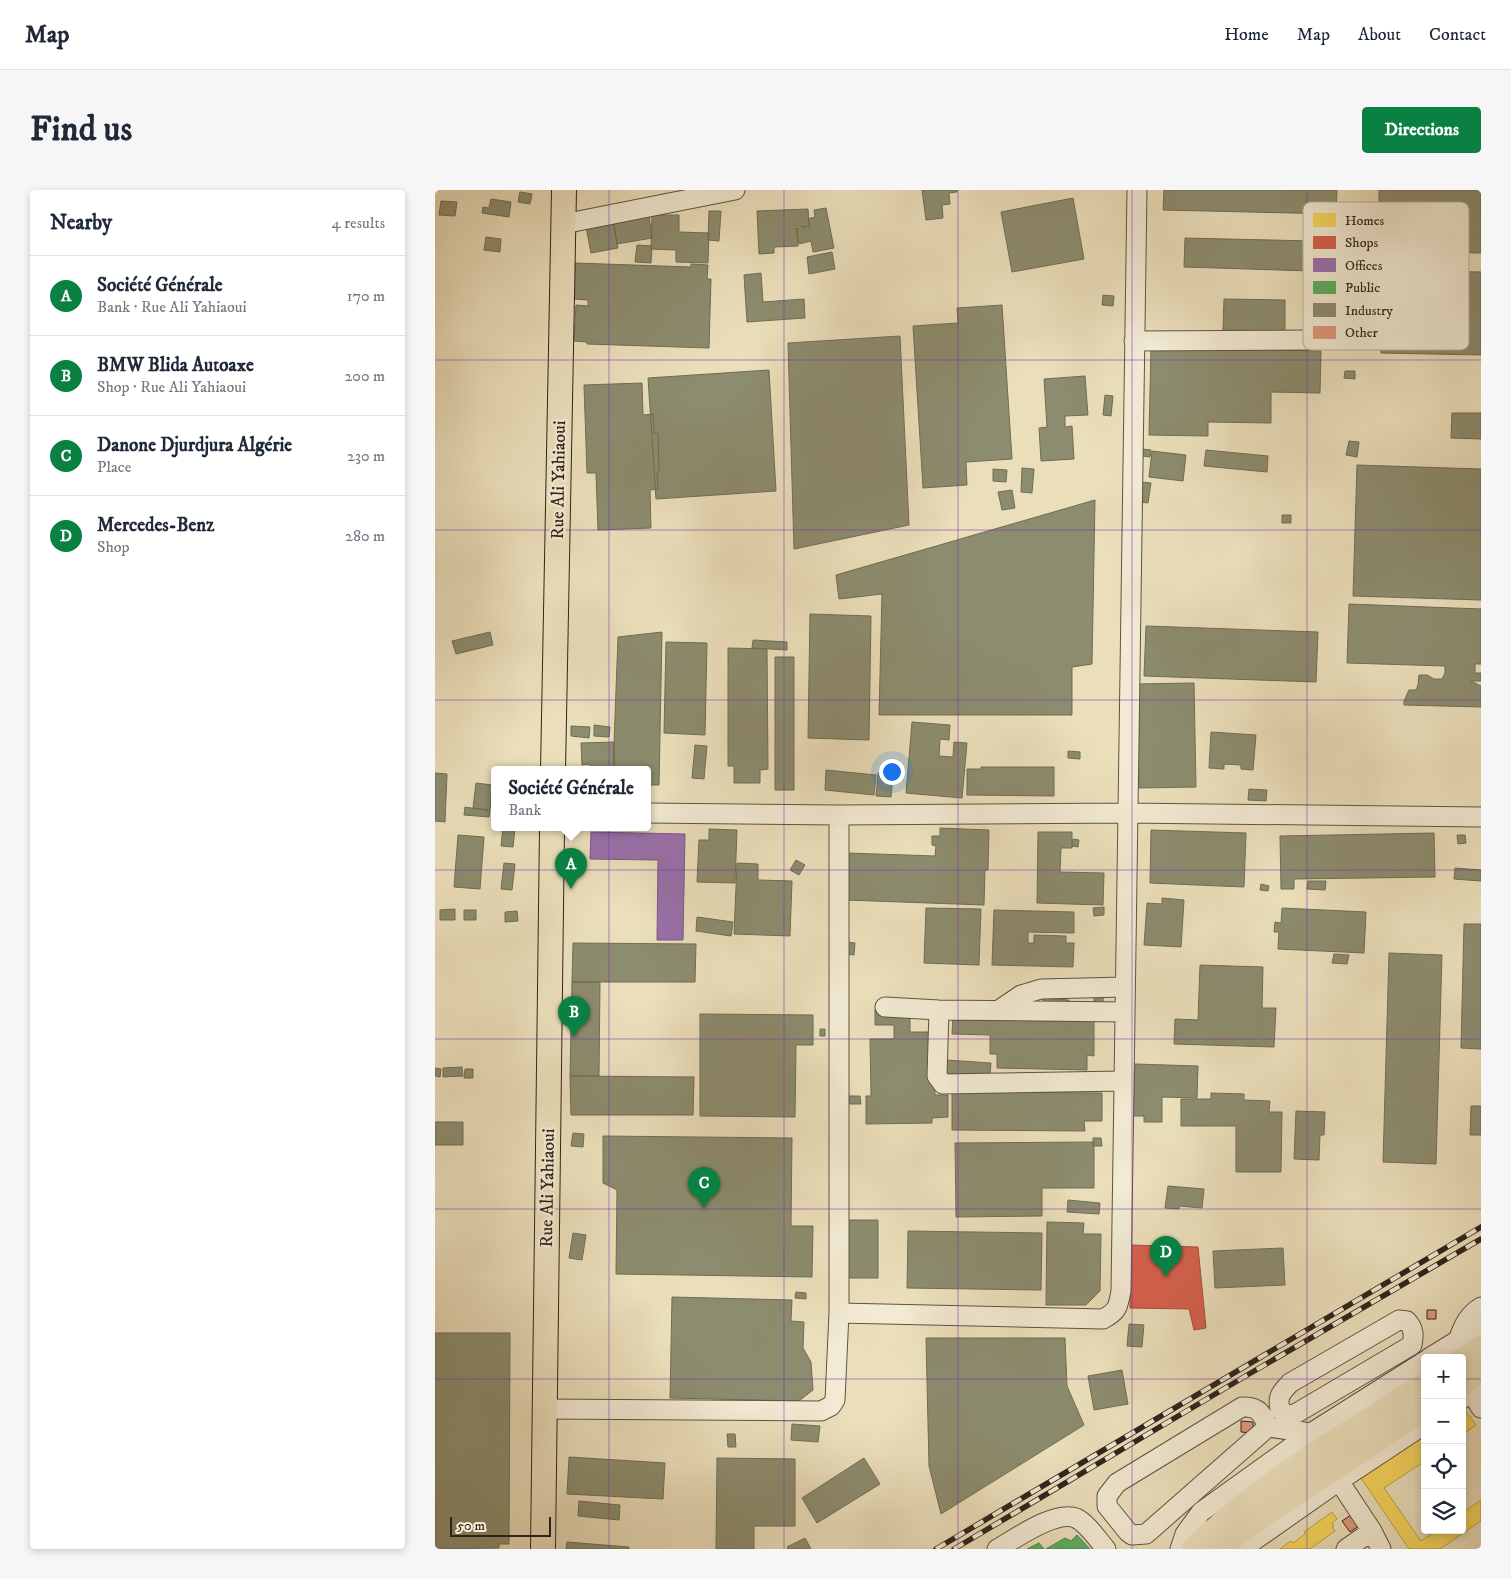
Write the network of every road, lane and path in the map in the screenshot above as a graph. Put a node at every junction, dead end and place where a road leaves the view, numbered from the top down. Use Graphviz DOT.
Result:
graph roads {
  1 [pos="564,190"];
  2 [pos="735,190"];
  3 [pos="1137,190"];
  4 [pos="563,224"];
  5 [pos="1303,340"];
  6 [pos="1134,341"];
  7 [pos="553,766"];
  8 [pos="651,812"];
  9 [pos="1127,813"];
  10 [pos="839,815"];
  11 [pos="1481,817"];
  12 [pos="552,831"];
  13 [pos="1125,987"];
  14 [pos="885,1007"];
  15 [pos="939,1010"];
  16 [pos="999,1010"];
  17 [pos="1125,1012"];
  18 [pos="1123,1081"];
  19 [pos="1481,1307"];
  20 [pos="839,1313"];
  21 [pos="1481,1326"];
  22 [pos="1412,1345"];
  23 [pos="1481,1348"];
  24 [pos="1460,1350"];
  25 [pos="1424,1354"];
  26 [pos="1444,1354"];
  27 [pos="1421,1363"];
  28 [pos="1481,1371"];
  29 [pos="1350,1382"];
  30 [pos="1421,1387"];
  31 [pos="1472,1394"];
  32 [pos="545,1408"];
  33 [pos="1421,1411"];
  34 [pos="1340,1414"];
  35 [pos="1421,1426"];
  36 [pos="1268,1427"];
  37 [pos="1311,1433"];
  38 [pos="1335,1475"];
  39 [pos="1187,1499"];
  40 [pos="1201,1512"];
  41 [pos="1376,1543"];
  42 [pos="543,1549"];
  43 [pos="997,1549"];
  44 [pos="1106,1549"];
  45 [pos="1181,1549"];
  46 [pos="1194,1549"];
  47 [pos="1219,1549"];
  48 [pos="1242,1549"];
  49 [pos="1347,1549"];
  1 -- 4 [label="main road, Rue Ali Yahiaoui"];
  2 -- 4 [label="street"];
  3 -- 6 [label="street"];
  4 -- 7 [label="main road, Rue Ali Yahiaoui"];
  5 -- 6 [label="street"];
  6 -- 9 [label="street"];
  8 -- 10 [label="street"];
  9 -- 10 [label="street"];
  9 -- 11 [label="street"];
  9 -- 13 [label="street"];
  10 -- 20 [label="street"];
  12 -- 32 [label="main road, Rue Ali Yahiaoui"];
  13 -- 16 [label="street"];
  13 -- 17 [label="street"];
  14 -- 15 [label="street"];
  15 -- 16 [label="street"];
  15 -- 18 [label="street"];
  16 -- 17 [label="street"];
  17 -- 18 [label="street"];
  18 -- 20 [label="street"];
  19 -- 24 [label="street"];
  20 -- 32 [label="street"];
  21 -- 24 [label="street"];
  22 -- 25 [label="street"];
  22 -- 29 [label="street"];
  22 -- 29 [label="street"];
  23 -- 24 [label="main road"];
  24 -- 26 [label="street"];
  27 -- 34 [label="street"];
  28 -- 31 [label="main road"];
  29 -- 34 [label="street"];
  30 -- 46 [label="main road"];
  32 -- 42 [label="main road, Rue Ali Yahiaoui"];
  33 -- 38 [label="main road"];
  34 -- 37 [label="street"];
  35 -- 38 [label="street"];
  36 -- 37 [label="street"];
  36 -- 39 [label="street"];
  36 -- 39 [label="street"];
  37 -- 40 [label="street"];
  38 -- 41 [label="street"];
  38 -- 47 [label="main road"];
  38 -- 48 [label="street"];
  39 -- 40 [label="street"];
  40 -- 45 [label="street"];
  41 -- 49 [label="street"];
  43 -- 44 [label="street"];
}
